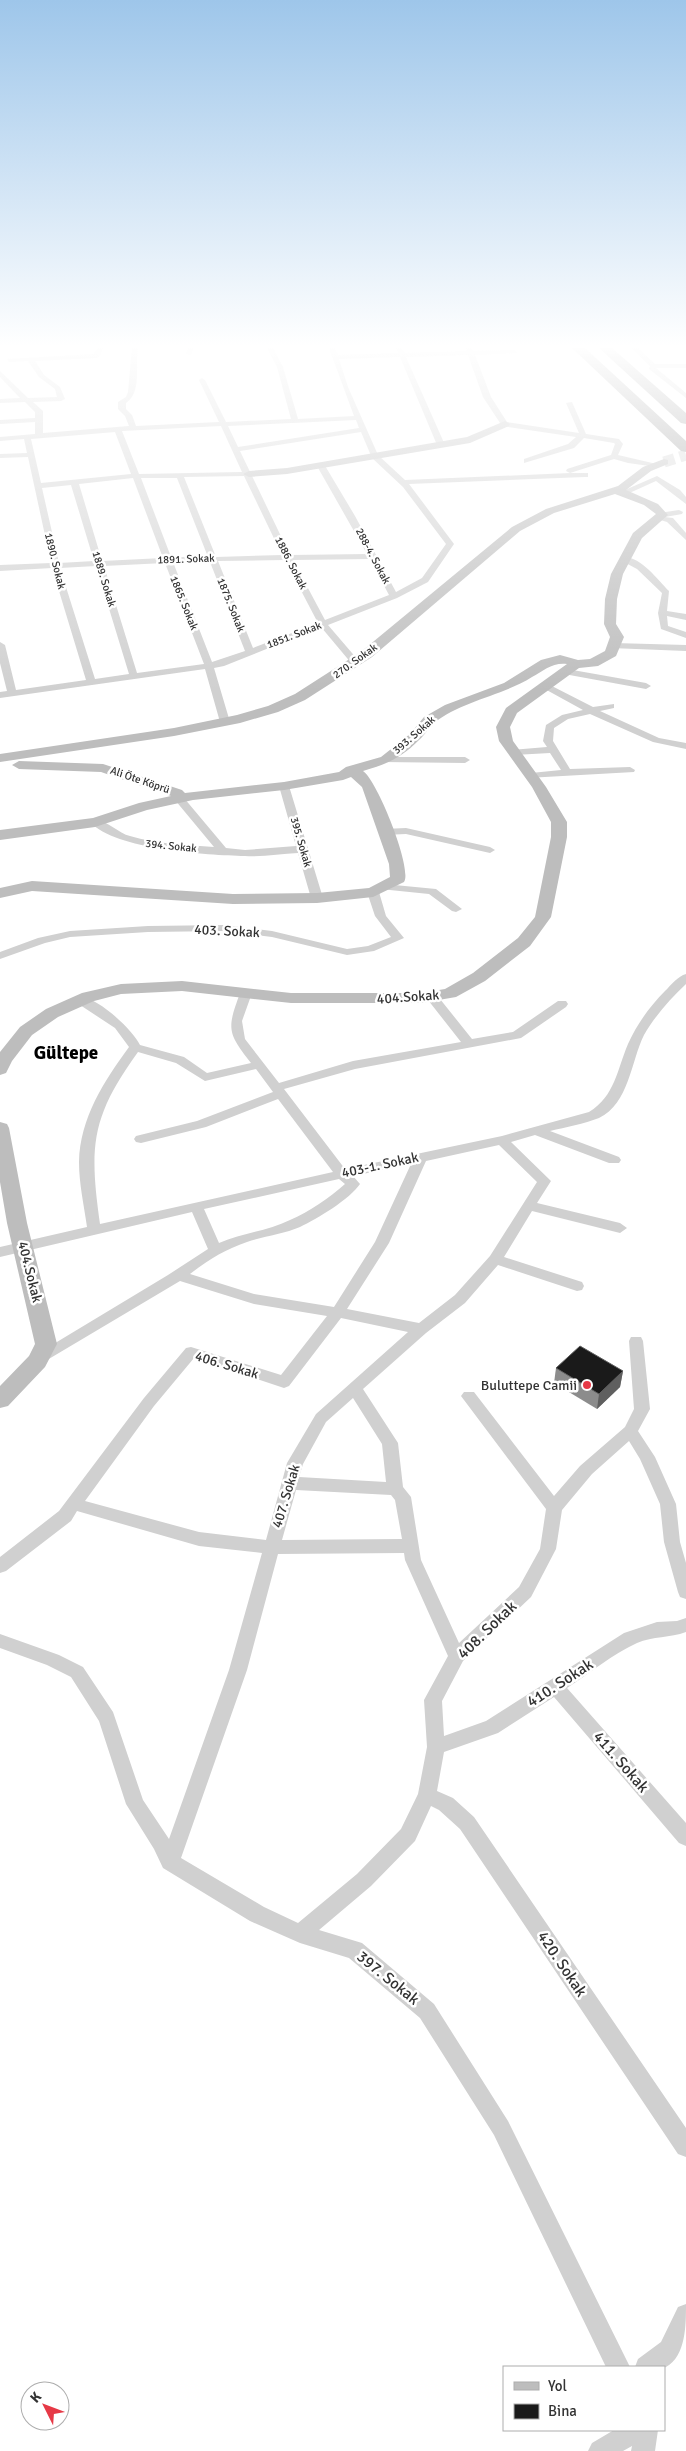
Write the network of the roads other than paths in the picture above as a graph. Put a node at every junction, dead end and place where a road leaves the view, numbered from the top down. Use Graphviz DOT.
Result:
graph roads {
  1 [pos="33,462"];
  2 [pos="130,462"];
  3 [pos="243,462"];
  4 [pos="341,462"];
  5 [pos="382,462"];
  6 [pos="595,462"];
  7 [pos="651,462"];
  8 [pos="661,463"];
  9 [pos="321,466"];
  10 [pos="179,474"];
  11 [pos="249,474"];
  12 [pos="585,474"];
  13 [pos="135,476"];
  14 [pos="554,476"];
  15 [pos="74,482"];
  16 [pos="402,482"];
  17 [pos="38,486"];
  18 [pos="619,491"];
  19 [pos="686,502"];
  20 [pos="679,512"];
  21 [pos="660,516"];
  22 [pos="686,538"];
  23 [pos="372,556"];
  24 [pos="287,557"];
  25 [pos="212,558"];
  26 [pos="625,559"];
  27 [pos="166,560"];
  28 [pos="98,562"];
  29 [pos="55,564"];
  30 [pos="0,568"];
  31 [pos="394,596"];
  32 [pos="662,612"];
  33 [pos="686,617"];
  34 [pos="323,624"];
  35 [pos="686,635"];
  36 [pos="0,645"];
  37 [pos="614,646"];
  38 [pos="686,648"];
  39 [pos="250,652"];
  40 [pos="355,662"];
  41 [pos="209,666"];
  42 [pos="571,668"];
  43 [pos="134,676"];
  44 [pos="91,682"];
  45 [pos="546,686"];
  46 [pos="646,686"];
  47 [pos="12,693"];
  48 [pos="0,695"];
  49 [pos="611,706"];
  50 [pos="591,711"];
  51 [pos="225,722"];
  52 [pos="686,746"];
  53 [pos="553,750"];
  54 [pos="514,752"];
  55 [pos="0,758"];
  56 [pos="386,760"];
  57 [pos="465,760"];
  58 [pos="0,767"];
  59 [pos="351,770"];
  60 [pos="630,770"];
  61 [pos="567,772"];
  62 [pos="531,776"];
  63 [pos="284,786"];
  64 [pos="178,796"];
  65 [pos="95,822"];
  66 [pos="384,832"];
  67 [pos="0,835"];
  68 [pos="304,849"];
  69 [pos="490,850"];
  70 [pos="222,851"];
  71 [pos="378,890"];
  72 [pos="0,893"];
  73 [pos="317,898"];
  74 [pos="456,909"];
  75 [pos="0,956"];
  76 [pos="686,978"];
  77 [pos="246,993"];
  78 [pos="432,997"];
  79 [pos="81,1000"];
  80 [pos="562,1004"];
  81 [pos="470,1045"];
  82 [pos="135,1047"];
  83 [pos="258,1065"];
  84 [pos="0,1069"];
  85 [pos="277,1091"];
  86 [pos="0,1128"];
  87 [pos="537,1131"];
  88 [pos="141,1140"];
  89 [pos="502,1140"];
  90 [pos="421,1156"];
  91 [pos="614,1160"];
  92 [pos="341,1173"];
  93 [pos="196,1206"];
  94 [pos="529,1206"];
  95 [pos="620,1228"];
  96 [pos="94,1230"];
  97 [pos="23,1246"];
  98 [pos="216,1251"];
  99 [pos="0,1252"];
  100 [pos="495,1259"];
  101 [pos="179,1275"];
  102 [pos="577,1286"];
  103 [pos="338,1312"];
  104 [pos="421,1329"];
  105 [pos="636,1341"];
  106 [pos="37,1361"];
  107 [pos="354,1388"];
  108 [pos="469,1396"];
  109 [pos="0,1400"];
  110 [pos="630,1431"];
  111 [pos="289,1483"];
  112 [pos="396,1489"];
  113 [pos="74,1504"];
  114 [pos="554,1508"];
  115 [pos="410,1546"];
  116 [pos="271,1547"];
  117 [pos="0,1566"];
  118 [pos="686,1592"];
  119 [pos="686,1625"];
  120 [pos="0,1640"];
  121 [pos="457,1656"];
  122 [pos="556,1687"];
  123 [pos="436,1747"];
  124 [pos="427,1795"];
  125 [pos="686,1837"];
  126 [pos="170,1862"];
  127 [pos="300,1934"];
  128 [pos="686,2146"];
  129 [pos="686,2315"];
  130 [pos="618,2366"];
  131 [pos="647,2366"];
  132 [pos="635,2431"];
  133 [pos="646,2431"];
  134 [pos="600,2451"];
  135 [pos="643,2451"];
  1 -- 17 [label="street, 1890. Sokak"];
  2 -- 13 [label="street, 1865. Sokak"];
  3 -- 11 [label="street, 1886. Sokak"];
  4 -- 9 [label="street"];
  5 -- 16 [label="street, 1851. Sokak"];
  6 -- 14 [label="street"];
  7 -- 8 [label="street"];
  8 -- 18 [label="street, 270. Sokak"];
  9 -- 11 [label="street"];
  9 -- 23 [label="street, 288-4. Sokak"];
  10 -- 11 [label="street"];
  10 -- 13 [label="street"];
  10 -- 25 [label="street, 1875. Sokak"];
  11 -- 24 [label="street, 1886. Sokak"];
  12 -- 14 [label="street"];
  13 -- 15 [label="street"];
  13 -- 27 [label="street, 1865. Sokak"];
  14 -- 16 [label="street"];
  15 -- 17 [label="street"];
  15 -- 28 [label="street, 1889. Sokak"];
  16 -- 31 [label="street, 1851. Sokak"];
  17 -- 29 [label="street, 1890. Sokak"];
  18 -- 19 [label="street"];
  18 -- 21 [label="street"];
  18 -- 40 [label="street, 270. Sokak"];
  20 -- 21 [label="street"];
  21 -- 22 [label="street"];
  21 -- 26 [label="street"];
  23 -- 24 [label="street, 1891. Sokak"];
  23 -- 31 [label="street, 288-4. Sokak"];
  24 -- 25 [label="street, 1891. Sokak"];
  24 -- 34 [label="street, 1886. Sokak"];
  25 -- 27 [label="street, 1891. Sokak"];
  25 -- 39 [label="street, 1875. Sokak"];
  26 -- 32 [label="street"];
  26 -- 37 [label="street"];
  27 -- 28 [label="street, 1891. Sokak"];
  27 -- 41 [label="street, 1865. Sokak"];
  28 -- 29 [label="street, 1891. Sokak"];
  28 -- 43 [label="street, 1889. Sokak"];
  29 -- 30 [label="street, 1891. Sokak"];
  29 -- 44 [label="street, 1890. Sokak"];
  31 -- 34 [label="street, 1851. Sokak"];
  32 -- 33 [label="street"];
  32 -- 35 [label="street"];
  34 -- 39 [label="street, 1851. Sokak"];
  34 -- 40 [label="street, 1886. Sokak"];
  36 -- 47 [label="street"];
  37 -- 38 [label="street"];
  37 -- 42 [label="street, 393. Sokak"];
  39 -- 41 [label="street, 1851. Sokak"];
  40 -- 51 [label="street, 270. Sokak"];
  41 -- 43 [label="street, 1851. Sokak"];
  41 -- 51 [label="street, 1865. Sokak"];
  42 -- 45 [label="street, 404.Sokak"];
  42 -- 46 [label="street"];
  42 -- 56 [label="street, 393. Sokak"];
  43 -- 44 [label="street, 1851. Sokak"];
  44 -- 47 [label="street, 1851. Sokak"];
  45 -- 50 [label="street"];
  45 -- 54 [label="street, 404.Sokak"];
  47 -- 48 [label="street, 1851. Sokak"];
  49 -- 50 [label="street"];
  50 -- 52 [label="street"];
  50 -- 53 [label="street"];
  51 -- 55 [label="street, 270. Sokak"];
  53 -- 54 [label="street"];
  53 -- 61 [label="street"];
  54 -- 62 [label="street, 404.Sokak"];
  56 -- 57 [label="street"];
  56 -- 59 [label="street, 393. Sokak"];
  58 -- 64 [label="street, Ali Öte Köprü"];
  59 -- 63 [label="street, 393. Sokak"];
  59 -- 66 [label="street"];
  60 -- 61 [label="street"];
  61 -- 62 [label="street"];
  62 -- 78 [label="street, 404.Sokak"];
  63 -- 64 [label="street, 393. Sokak"];
  63 -- 68 [label="street, 395. Sokak"];
  64 -- 65 [label="street, 393. Sokak"];
  64 -- 70 [label="street, 394. Sokak"];
  65 -- 67 [label="street, 393. Sokak"];
  65 -- 70 [label="street, 394. Sokak"];
  66 -- 69 [label="street"];
  66 -- 71 [label="street"];
  68 -- 70 [label="street, 394. Sokak"];
  68 -- 73 [label="street, 395. Sokak"];
  71 -- 73 [label="street"];
  71 -- 74 [label="street"];
  71 -- 75 [label="street, 403. Sokak"];
  72 -- 73 [label="street"];
  76 -- 87 [label="street, 403-1. Sokak"];
  77 -- 78 [label="street, 404.Sokak"];
  77 -- 79 [label="street, 404.Sokak"];
  77 -- 83 [label="street"];
  78 -- 81 [label="street"];
  79 -- 82 [label="street"];
  79 -- 84 [label="street, 404.Sokak"];
  80 -- 81 [label="street"];
  81 -- 85 [label="street"];
  82 -- 83 [label="street"];
  82 -- 96 [label="street"];
  83 -- 85 [label="street"];
  85 -- 88 [label="street"];
  85 -- 92 [label="street"];
  86 -- 97 [label="street, 404.Sokak"];
  87 -- 89 [label="street, 403-1. Sokak"];
  87 -- 91 [label="street"];
  89 -- 90 [label="street, 403-1. Sokak"];
  89 -- 94 [label="street, 407. Sokak"];
  90 -- 92 [label="street, 403-1. Sokak"];
  90 -- 103 [label="street, 406. Sokak"];
  92 -- 93 [label="street, 403-1. Sokak"];
  92 -- 98 [label="street"];
  93 -- 96 [label="street, 403-1. Sokak"];
  93 -- 98 [label="street"];
  94 -- 95 [label="street"];
  94 -- 100 [label="street, 407. Sokak"];
  96 -- 97 [label="street, 403-1. Sokak"];
  97 -- 99 [label="street, 403-1. Sokak"];
  97 -- 106 [label="street, 404.Sokak"];
  98 -- 101 [label="street"];
  100 -- 102 [label="street"];
  100 -- 104 [label="street, 407. Sokak"];
  101 -- 103 [label="street"];
  101 -- 106 [label="street"];
  103 -- 104 [label="street"];
  103 -- 113 [label="street, 406. Sokak"];
  104 -- 107 [label="street, 407. Sokak"];
  105 -- 110 [label="street"];
  106 -- 109 [label="street, 404.Sokak"];
  107 -- 111 [label="street, 407. Sokak"];
  107 -- 112 [label="street"];
  108 -- 114 [label="street"];
  110 -- 114 [label="street"];
  110 -- 118 [label="street"];
  111 -- 112 [label="street"];
  111 -- 116 [label="street, 407. Sokak"];
  112 -- 115 [label="street"];
  113 -- 116 [label="street"];
  113 -- 117 [label="street, 406. Sokak"];
  114 -- 121 [label="street, 408. Sokak"];
  115 -- 116 [label="street"];
  115 -- 121 [label="street"];
  116 -- 126 [label="street, 407. Sokak"];
  119 -- 122 [label="street, 410. Sokak"];
  120 -- 126 [label="street"];
  121 -- 123 [label="street, 408. Sokak"];
  122 -- 123 [label="street, 410. Sokak"];
  122 -- 125 [label="street, 411. Sokak"];
  123 -- 124 [label="street, 408. Sokak"];
  124 -- 127 [label="street, 408. Sokak"];
  124 -- 128 [label="street, 420. Sokak"];
  126 -- 127 [label="street, 397. Sokak"];
  127 -- 130 [label="street, 397. Sokak"];
  129 -- 131 [label="street"];
  132 -- 134 [label="street"];
  133 -- 135 [label="street"];
}
